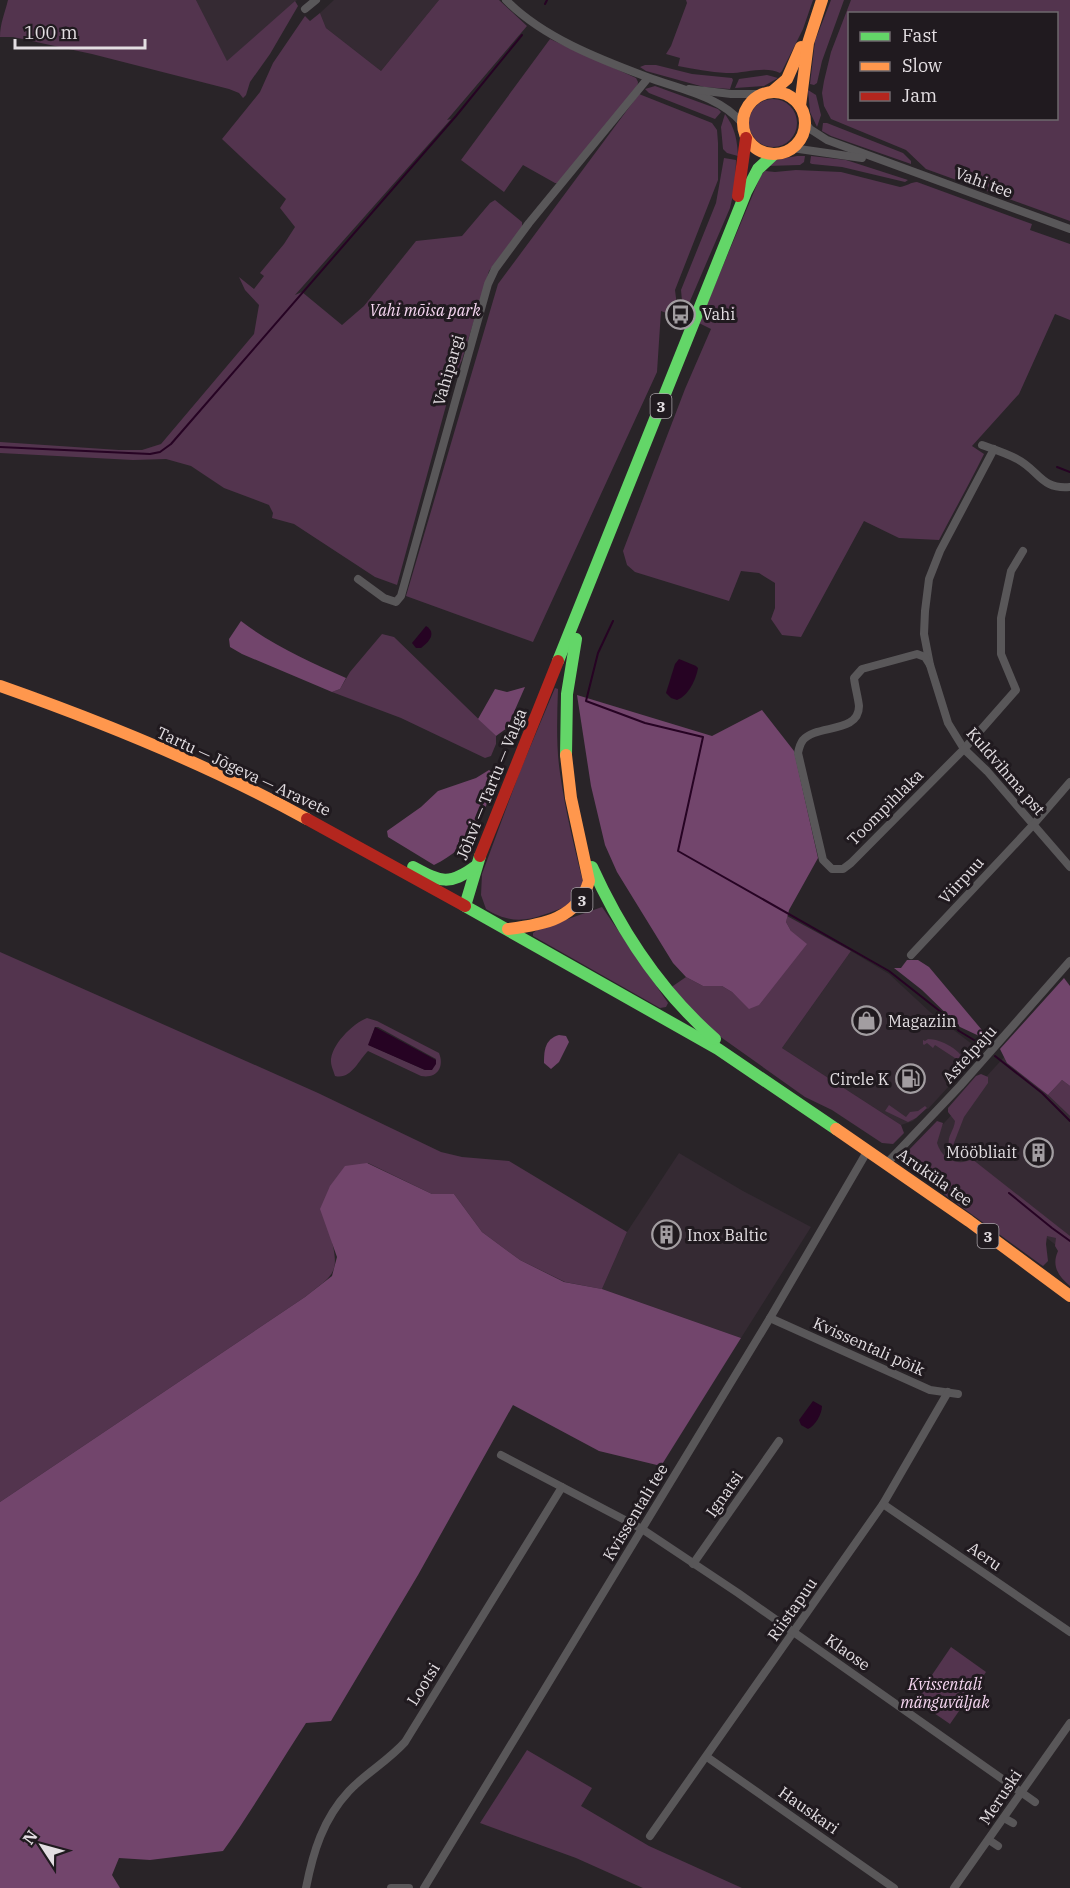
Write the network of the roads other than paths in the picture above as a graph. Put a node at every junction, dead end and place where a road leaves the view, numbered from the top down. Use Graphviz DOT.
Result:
graph roads {
  1 [pos="316,0"];
  2 [pos="506,0"];
  3 [pos="821,0"];
  4 [pos="305,9"];
  5 [pos="648,78"];
  6 [pos="675,87"];
  7 [pos="767,93"];
  8 [pos="800,106"];
  9 [pos="805,122"];
  10 [pos="742,123"];
  11 [pos="746,138"];
  12 [pos="792,148"];
  13 [pos="774,154"];
  14 [pos="889,164"];
  15 [pos="1070,229"];
  16 [pos="727,239"];
  17 [pos="982,445"];
  18 [pos="994,449"];
  19 [pos="1070,487"];
  20 [pos="1023,551"];
  21 [pos="594,573"];
  22 [pos="358,579"];
  23 [pos="930,665"];
  24 [pos="0,686"];
  25 [pos="964,749"];
  26 [pos="1070,782"];
  27 [pos="576,821"];
  28 [pos="1033,825"];
  29 [pos="357,845"];
  30 [pos="476,866"];
  31 [pos="1070,867"];
  32 [pos="465,906"];
  33 [pos="508,929"];
  34 [pos="911,955"];
  35 [pos="1070,962"];
  36 [pos="769,1082"];
  37 [pos="868,1150"];
  38 [pos="887,1163"];
  39 [pos="1070,1296"];
  40 [pos="770,1318"];
  41 [pos="953,1393"];
  42 [pos="778,1441"];
  43 [pos="501,1455"];
  44 [pos="562,1487"];
  45 [pos="883,1504"];
  46 [pos="642,1529"];
  47 [pos="693,1564"];
  48 [pos="1070,1632"];
  49 [pos="794,1633"];
  50 [pos="1070,1723"];
  51 [pos="707,1757"];
  52 [pos="1022,1792"];
  53 [pos="1035,1802"];
  54 [pos="1004,1818"];
  55 [pos="1013,1823"];
  56 [pos="650,1836"];
  57 [pos="989,1840"];
  58 [pos="998,1846"];
  59 [pos="306,1888"];
  60 [pos="391,1888"];
  61 [pos="409,1888"];
  62 [pos="424,1888"];
  63 [pos="894,1888"];
  64 [pos="954,1888"];
  1 -- 4 [label="street"];
  2 -- 5 [label="street"];
  3 -- 7 [label="main road"];
  3 -- 8 [label="main road"];
  5 -- 6 [label="street"];
  5 -- 22 [label="street, Vahipargi"];
  6 -- 7 [label="street"];
  6 -- 10 [label="street"];
  7 -- 8 [label="main road"];
  7 -- 10 [label="main road"];
  8 -- 9 [label="main road"];
  9 -- 12 [label="main road"];
  9 -- 14 [label="street, Vahi tee"];
  10 -- 11 [label="main road, Jõhvi — Tartu — Valga / 3"];
  11 -- 13 [label="main road"];
  11 -- 16 [label="main road, Jõhvi — Tartu — Valga / 3"];
  12 -- 13 [label="main road, Jõhvi — Tartu — Valga / 3"];
  12 -- 14 [label="street, Vahi tee"];
  13 -- 16 [label="main road, Jõhvi — Tartu — Valga / 3"];
  14 -- 15 [label="street, Vahi tee"];
  16 -- 21 [label="main road, Jõhvi — Tartu — Valga / 3"];
  17 -- 18 [label="street"];
  18 -- 19 [label="street"];
  18 -- 23 [label="street, Kuldvihma pst"];
  20 -- 25 [label="street"];
  21 -- 27 [label="main road"];
  21 -- 30 [label="main road, Jõhvi — Tartu — Valga / 3"];
  23 -- 25 [label="street, Kuldvihma pst"];
  23 -- 25 [label="street, Toompihlaka"];
  24 -- 29 [label="main road, Tartu — Jõgeva — Aravete"];
  25 -- 28 [label="street, Kuldvihma pst"];
  26 -- 28 [label="street, Viirpuu"];
  27 -- 33 [label="main road, 3"];
  27 -- 36 [label="main road"];
  28 -- 31 [label="street, Kuldvihma pst"];
  28 -- 34 [label="street, Viirpuu"];
  29 -- 30 [label="main road"];
  29 -- 32 [label="main road, Tartu — Jõgeva — Aravete"];
  30 -- 32 [label="main road, Jõhvi — Tartu — Valga / 3"];
  32 -- 33 [label="main road, 3"];
  33 -- 36 [label="main road, 3"];
  35 -- 38 [label="street, Astelpaju"];
  36 -- 37 [label="main road, 3"];
  37 -- 38 [label="main road, Aruküla tee / 3"];
  37 -- 40 [label="street, Kvissentali tee"];
  38 -- 39 [label="main road, Aruküla tee / 3"];
  40 -- 41 [label="street, Kvissentali põik"];
  40 -- 46 [label="street, Kvissentali tee"];
  41 -- 45 [label="street, Riistapuu"];
  42 -- 47 [label="street, Ignatsi"];
  43 -- 44 [label="street"];
  44 -- 46 [label="street"];
  44 -- 59 [label="street, Lootsi"];
  45 -- 48 [label="street, Aeru"];
  45 -- 49 [label="street, Riistapuu"];
  46 -- 47 [label="street, Klaose"];
  46 -- 62 [label="street, Kvissentali tee"];
  47 -- 49 [label="street, Klaose"];
  49 -- 51 [label="street, Riistapuu"];
  49 -- 52 [label="street, Klaose"];
  50 -- 52 [label="street, Meruski"];
  51 -- 56 [label="street, Riistapuu"];
  51 -- 63 [label="street, Hauskari"];
  52 -- 53 [label="street, Klaose"];
  52 -- 54 [label="street, Meruski"];
  54 -- 55 [label="street"];
  54 -- 57 [label="street, Meruski"];
  57 -- 58 [label="street"];
  57 -- 64 [label="street, Meruski"];
  60 -- 61 [label="street"];
}
